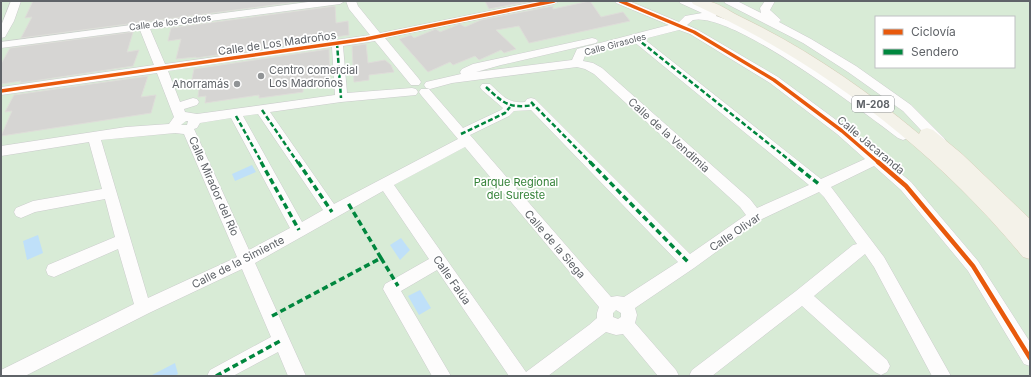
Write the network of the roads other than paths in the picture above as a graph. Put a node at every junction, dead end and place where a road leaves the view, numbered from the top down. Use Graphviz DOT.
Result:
graph roads {
  1 [pos="16,1"];
  2 [pos="340,1"];
  3 [pos="351,1"];
  4 [pos="554,1"];
  5 [pos="620,1"];
  6 [pos="675,1"];
  7 [pos="684,1"];
  8 [pos="697,1"];
  9 [pos="716,1"];
  10 [pos="729,1"];
  11 [pos="770,1"];
  12 [pos="675,24"];
  13 [pos="145,26"];
  14 [pos="1,35"];
  15 [pos="378,37"];
  16 [pos="636,38"];
  17 [pos="807,41"];
  18 [pos="337,43"];
  19 [pos="1,45"];
  20 [pos="774,47"];
  21 [pos="578,53"];
  22 [pos="162,68"];
  23 [pos="452,79"];
  24 [pos="418,87"];
  25 [pos="486,88"];
  26 [pos="1,91"];
  27 [pos="341,98"];
  28 [pos="193,102"];
  29 [pos="262,110"];
  30 [pos="507,110"];
  31 [pos="236,116"];
  32 [pos="184,121"];
  33 [pos="94,137"];
  34 [pos="463,138"];
  35 [pos="926,147"];
  36 [pos="1,151"];
  37 [pos="956,158"];
  38 [pos="875,160"];
  39 [pos="386,184"];
  40 [pos="820,185"];
  41 [pos="110,193"];
  42 [pos="21,212"];
  43 [pos="332,212"];
  44 [pos="755,216"];
  45 [pos="299,230"];
  46 [pos="1030,230"];
  47 [pos="123,240"];
  48 [pos="868,247"];
  49 [pos="1030,251"];
  50 [pos="246,260"];
  51 [pos="439,262"];
  52 [pos="689,264"];
  53 [pos="54,270"];
  54 [pos="802,296"];
  55 [pos="143,308"];
  56 [pos="613,311"];
  57 [pos="282,340"];
  58 [pos="1030,358"];
  59 [pos="881,366"];
  60 [pos="7,376"];
  61 [pos="216,376"];
  62 [pos="297,376"];
  63 [pos="442,376"];
  64 [pos="519,376"];
  65 [pos="533,376"];
  66 [pos="670,376"];
  67 [pos="698,376"];
  68 [pos="942,376"];
  1 -- 14 [label="street"];
  2 -- 13 [label="street, Calle de los Cedros"];
  3 -- 15 [label="street, Calle de la Siega"];
  4 -- 15 [label="street, Calle de Los Madroños"];
  5 -- 12 [label="street, Calle Jacaranda"];
  6 -- 12 [label="street, Calle Girasoles"];
  7 -- 20 [label="street"];
  8 -- 35 [label="main road, M-208"];
  9 -- 37 [label="main road, M-208"];
  10 -- 17 [label="street"];
  11 -- 17 [label="street"];
  12 -- 16 [label="street, Calle Girasoles"];
  12 -- 20 [label="street, Calle Girasoles"];
  12 -- 21 [label="street, Calle Girasoles"];
  12 -- 38 [label="street, Calle Jacaranda"];
  13 -- 19 [label="street, Calle de los Cedros"];
  13 -- 22 [label="street, Calle Mirador del Río"];
  15 -- 18 [label="street, Calle de Los Madroños"];
  15 -- 24 [label="street, Calle de la Siega"];
  16 -- 21 [label="street, Calle Girasoles"];
  16 -- 40 [label="street"];
  17 -- 37 [label="street"];
  18 -- 22 [label="street, Calle de Los Madroños"];
  18 -- 27 [label="street"];
  20 -- 35 [label="street"];
  21 -- 23 [label="street, Calle Girasoles"];
  21 -- 23 [label="street, Calle Girasoles"];
  21 -- 44 [label="street, Calle de la Vendimia"];
  22 -- 26 [label="street, Calle de Los Madroños"];
  22 -- 32 [label="street, Calle Mirador del Río"];
  23 -- 24 [label="street, Calle Girasoles"];
  24 -- 27 [label="street, Calle Girasoles"];
  24 -- 34 [label="street, Calle de la Siega"];
  25 -- 30 [label="street"];
  27 -- 29 [label="street, Calle Girasoles"];
  28 -- 32 [label="street"];
  29 -- 31 [label="street"];
  29 -- 32 [label="street"];
  29 -- 43 [label="street"];
  30 -- 34 [label="street, Calle de la Simiente"];
  30 -- 52 [label="street"];
  31 -- 32 [label="street"];
  31 -- 45 [label="street"];
  32 -- 33 [label="street"];
  32 -- 50 [label="street, Calle Mirador del Río"];
  33 -- 36 [label="street"];
  33 -- 41 [label="street"];
  34 -- 39 [label="street, Calle de la Simiente"];
  34 -- 56 [label="street, Calle de la Siega"];
  35 -- 49 [label="main road, M-208"];
  37 -- 46 [label="main road, M-208"];
  38 -- 40 [label="street, Calle Olivar"];
  38 -- 58 [label="street, Calle Jacaranda"];
  39 -- 43 [label="street, Calle de la Simiente"];
  39 -- 51 [label="street, Calle Falúa"];
  40 -- 44 [label="street, Calle Olivar"];
  40 -- 48 [label="street"];
  41 -- 42 [label="street"];
  41 -- 47 [label="street"];
  43 -- 45 [label="street, Calle de la Simiente"];
  44 -- 52 [label="street, Calle Olivar"];
  45 -- 50 [label="street, Calle de la Simiente"];
  47 -- 53 [label="street"];
  47 -- 55 [label="street"];
  48 -- 54 [label="street"];
  48 -- 68 [label="street"];
  50 -- 55 [label="street, Calle de la Simiente"];
  50 -- 57 [label="street, Calle Mirador del Río"];
  51 -- 63 [label="street"];
  51 -- 64 [label="street, Calle Falúa"];
  52 -- 56 [label="street, Calle Olivar"];
  54 -- 59 [label="street"];
  54 -- 67 [label="street"];
  55 -- 60 [label="street, Calle de la Simiente"];
  56 -- 65 [label="street, Calle Olivar"];
  56 -- 66 [label="street"];
  57 -- 61 [label="street"];
  57 -- 62 [label="street, Calle Mirador del Río"];
}
